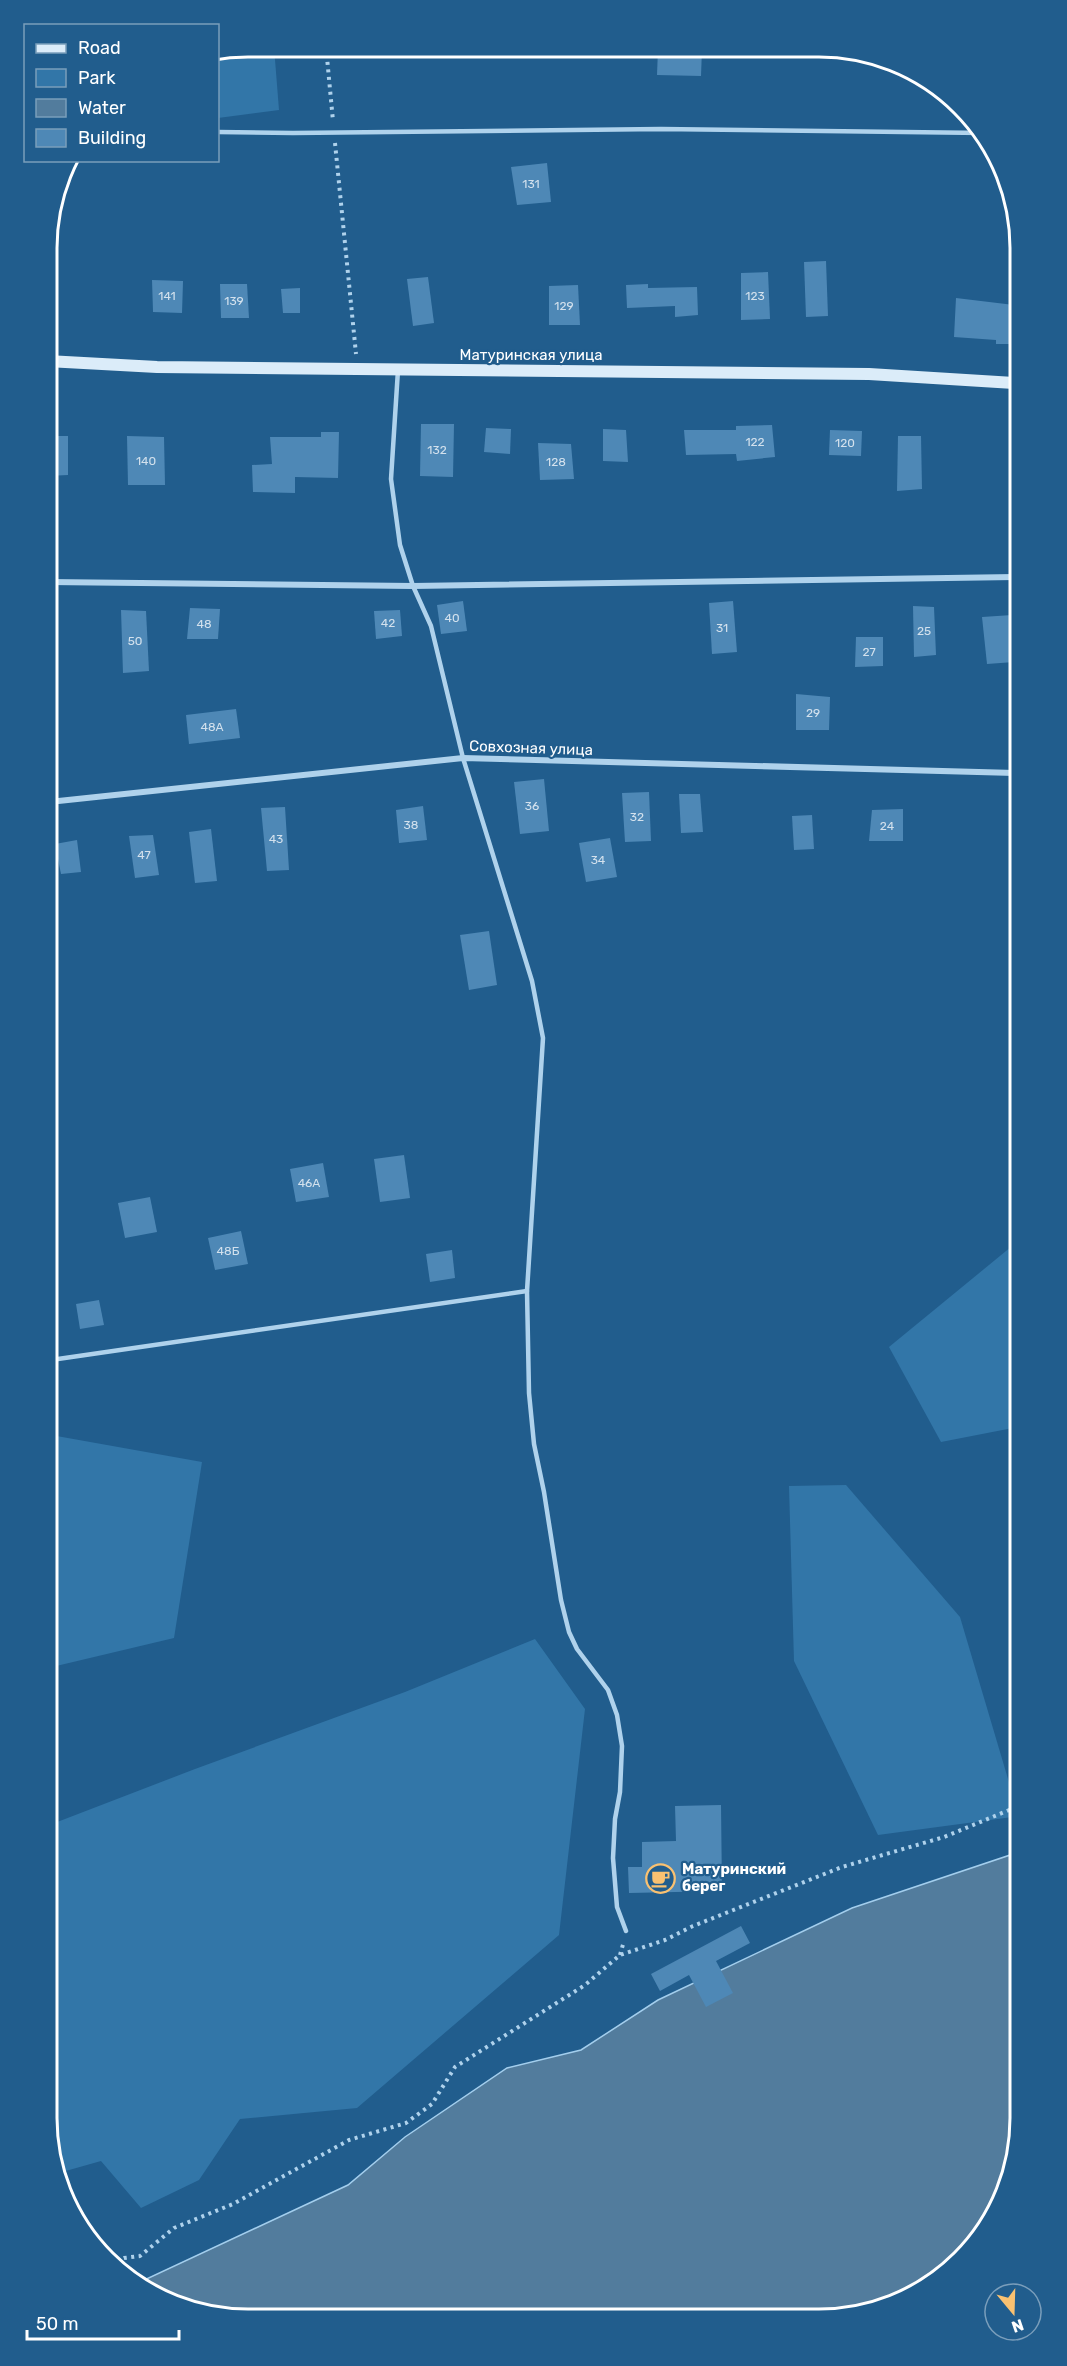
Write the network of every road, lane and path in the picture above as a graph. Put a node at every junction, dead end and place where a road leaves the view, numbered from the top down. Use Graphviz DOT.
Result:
graph roads {
  1 [pos="327,57"];
  2 [pos="219,132"];
  3 [pos="334,133"];
  4 [pos="972,133"];
  5 [pos="57,362"];
  6 [pos="358,369"];
  7 [pos="398,370"];
  8 [pos="1010,383"];
  9 [pos="1010,577"];
  10 [pos="57,582"];
  11 [pos="413,586"];
  12 [pos="463,758"];
  13 [pos="1010,773"];
  14 [pos="57,801"];
  15 [pos="527,1291"];
  16 [pos="57,1359"];
  17 [pos="1010,1810"];
  18 [pos="626,1931"];
  19 [pos="120,2260"];
  1 -- 3 [label="path"];
  2 -- 3 [label="lane"];
  3 -- 4 [label="lane"];
  3 -- 6 [label="path"];
  5 -- 6 [label="street, Матуринская улица"];
  6 -- 7 [label="street, Матуринская улица"];
  7 -- 8 [label="street, Матуринская улица"];
  7 -- 11 [label="lane"];
  9 -- 11 [label="street"];
  10 -- 11 [label="street"];
  11 -- 12 [label="lane"];
  12 -- 13 [label="street, Совхозная улица"];
  12 -- 14 [label="street, Совхозная улица"];
  12 -- 15 [label="lane"];
  15 -- 16 [label="lane"];
  15 -- 18 [label="lane"];
  17 -- 19 [label="path"];
}
